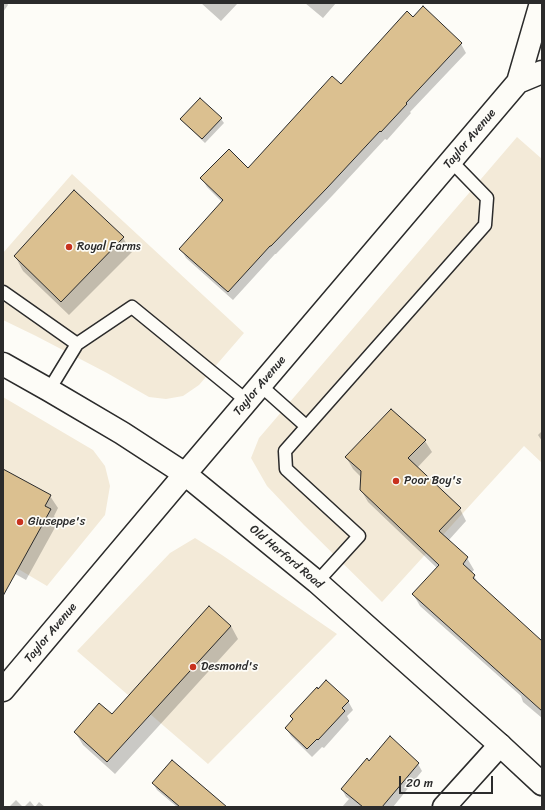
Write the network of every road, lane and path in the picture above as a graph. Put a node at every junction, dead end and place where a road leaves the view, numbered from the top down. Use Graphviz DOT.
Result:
graph roads {
  1 [pos="541,3"];
  2 [pos="542,72"];
  3 [pos="518,82"];
  4 [pos="451,160"];
  5 [pos="3,292"];
  6 [pos="77,344"];
  7 [pos="3,364"];
  8 [pos="49,390"];
  9 [pos="254,393"];
  10 [pos="306,426"];
  11 [pos="185,474"];
  12 [pos="317,582"];
  13 [pos="3,690"];
  14 [pos="500,745"];
  15 [pos="542,784"];
  16 [pos="444,807"];
  1 -- 3 [label="main road, Taylor Avenue"];
  2 -- 3 [label="main road, Taylor Avenue"];
  3 -- 4 [label="main road, Taylor Avenue"];
  4 -- 9 [label="main road, Taylor Avenue"];
  4 -- 10 [label="lane"];
  5 -- 6 [label="lane"];
  6 -- 8 [label="lane"];
  6 -- 9 [label="lane"];
  7 -- 8 [label="main road, Old Harford Road"];
  8 -- 11 [label="main road, Old Harford Road"];
  9 -- 10 [label="lane"];
  9 -- 11 [label="main road, Taylor Avenue"];
  10 -- 12 [label="lane"];
  11 -- 12 [label="main road, Old Harford Road"];
  11 -- 13 [label="main road, Taylor Avenue"];
  12 -- 14 [label="main road, Old Harford Road"];
  14 -- 15 [label="main road, Old Harford Road"];
  14 -- 16 [label="main road"];
}
